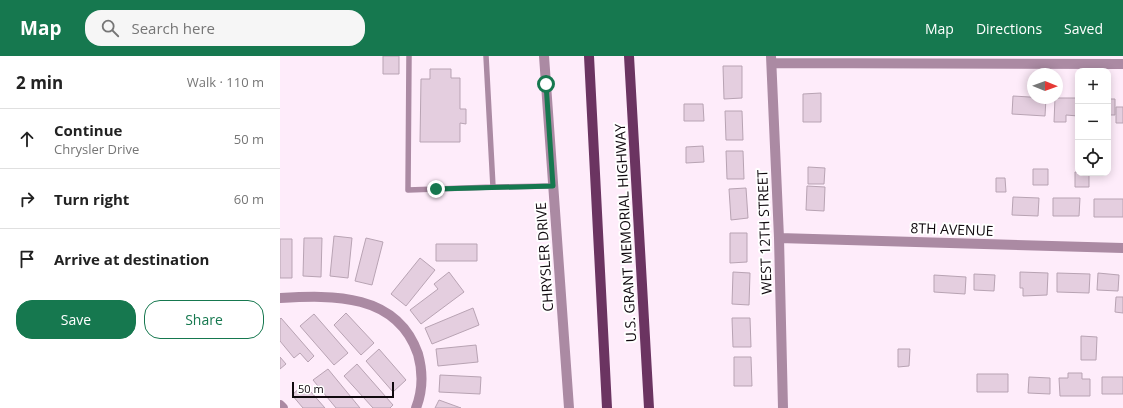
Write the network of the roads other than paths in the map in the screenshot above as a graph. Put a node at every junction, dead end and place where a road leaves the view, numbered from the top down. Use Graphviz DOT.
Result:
graph roads {
  1 [pos="410,56"];
  2 [pos="486,56"];
  3 [pos="544,56"];
  4 [pos="589,56"];
  5 [pos="630,56"];
  6 [pos="772,60"];
  7 [pos="1123,64"];
  8 [pos="553,186"];
  9 [pos="493,188"];
  10 [pos="779,238"];
  11 [pos="1123,248"];
  12 [pos="280,298"];
  13 [pos="280,405"];
  14 [pos="283,408"];
  15 [pos="416,408"];
  16 [pos="570,408"];
  17 [pos="607,408"];
  18 [pos="649,408"];
  19 [pos="783,408"];
  1 -- 9 [label="lane"];
  2 -- 9 [label="lane"];
  3 -- 8 [label="street, CHRYSLER DRIVE"];
  4 -- 17 [label="main road, U.S. GRANT MEMORIAL HIGHWAY"];
  5 -- 18 [label="main road, U.S. GRANT MEMORIAL HIGHWAY"];
  6 -- 7 [label="street"];
  6 -- 10 [label="street, WEST 12TH STREET"];
  8 -- 9 [label="lane"];
  8 -- 16 [label="street, CHRYSLER DRIVE"];
  10 -- 11 [label="street, 8TH AVENUE"];
  10 -- 19 [label="street, WEST 12TH STREET"];
  12 -- 15 [label="street"];
  13 -- 14 [label="street"];
}
